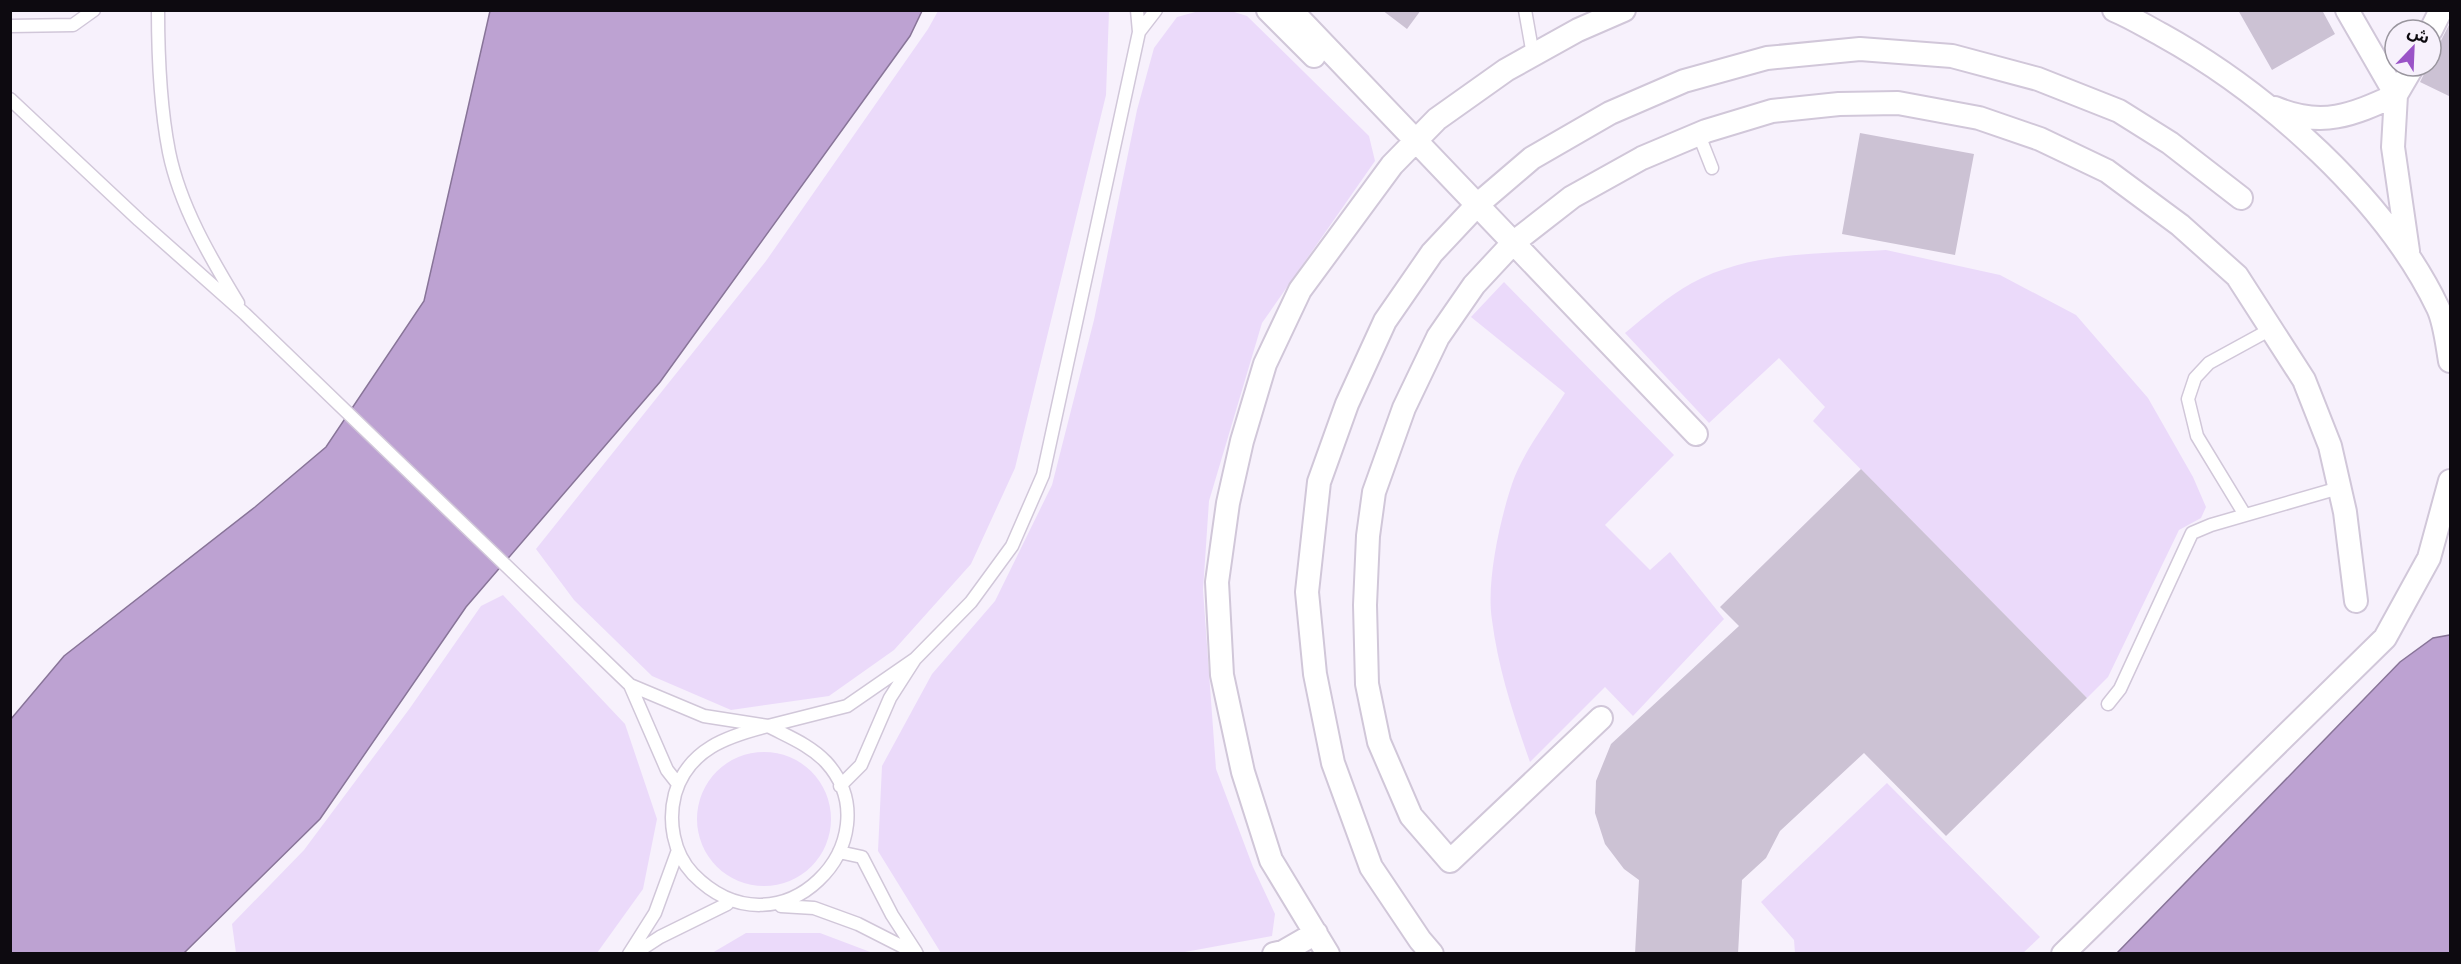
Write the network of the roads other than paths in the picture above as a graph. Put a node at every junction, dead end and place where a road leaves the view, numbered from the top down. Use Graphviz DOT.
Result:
graph roads {
  1 [pos="94,10"];
  2 [pos="158,10"];
  3 [pos="1137,10"];
  4 [pos="1156,10"];
  5 [pos="1268,10"];
  6 [pos="1291,10"];
  7 [pos="1525,10"];
  8 [pos="1624,10"];
  9 [pos="2114,10"];
  10 [pos="2347,10"];
  11 [pos="10,26"];
  12 [pos="1139,32"];
  13 [pos="1533,55"];
  14 [pos="2406,78"];
  15 [pos="2396,95"];
  16 [pos="10,99"];
  17 [pos="2262,103"];
  18 [pos="1699,135"];
  19 [pos="1415,142"];
  20 [pos="1712,168"];
  21 [pos="2241,198"];
  22 [pos="1477,205"];
  23 [pos="1513,243"];
  24 [pos="2410,260"];
  25 [pos="244,314"];
  26 [pos="2273,328"];
  27 [pos="2451,361"];
  28 [pos="1696,434"];
  29 [pos="2451,481"];
  30 [pos="2339,488"];
  31 [pos="2245,515"];
  32 [pos="2356,601"];
  33 [pos="915,659"];
  34 [pos="630,685"];
  35 [pos="2108,704"];
  36 [pos="1601,718"];
  37 [pos="768,726"];
  38 [pos="678,784"];
  39 [pos="840,786"];
  40 [pos="678,850"];
  41 [pos="839,852"];
  42 [pos="725,898"];
  43 [pos="767,905"];
  44 [pos="1316,933"];
  45 [pos="631,954"];
  46 [pos="917,954"];
  47 [pos="1274,954"];
  48 [pos="1328,954"];
  49 [pos="1432,954"];
  50 [pos="2063,954"];
  1 -- 11 [label="lane"];
  2 -- 25 [label="lane"];
  3 -- 12 [label="lane"];
  4 -- 12 [label="lane"];
  5 -- 19 [label="street"];
  6 -- 19 [label="street"];
  7 -- 13 [label="lane"];
  8 -- 13 [label="street"];
  9 -- 17 [label="street"];
  10 -- 15 [label="street"];
  12 -- 33 [label="lane"];
  13 -- 19 [label="street"];
  14 -- 15 [label="street"];
  15 -- 17 [label="street"];
  15 -- 24 [label="street"];
  16 -- 25 [label="lane"];
  17 -- 24 [label="street"];
  18 -- 20 [label="lane"];
  18 -- 23 [label="street"];
  18 -- 26 [label="street"];
  19 -- 22 [label="street"];
  19 -- 44 [label="street"];
  21 -- 22 [label="street"];
  22 -- 23 [label="street"];
  22 -- 49 [label="street"];
  23 -- 28 [label="street"];
  23 -- 36 [label="street"];
  24 -- 27 [label="street"];
  25 -- 34 [label="lane"];
  26 -- 30 [label="street"];
  26 -- 31 [label="lane"];
  29 -- 50 [label="street"];
  30 -- 31 [label="lane"];
  30 -- 32 [label="street"];
  31 -- 35 [label="lane"];
  33 -- 37 [label="lane"];
  33 -- 39 [label="lane"];
  34 -- 37 [label="lane"];
  34 -- 38 [label="lane"];
  37 -- 38 [label="lane"];
  37 -- 39 [label="lane"];
  38 -- 40 [label="lane"];
  39 -- 41 [label="lane"];
  40 -- 42 [label="lane"];
  40 -- 45 [label="lane"];
  41 -- 43 [label="lane"];
  41 -- 46 [label="lane"];
  42 -- 43 [label="lane"];
  42 -- 45 [label="lane"];
  43 -- 46 [label="lane"];
  44 -- 47 [label="street"];
  44 -- 48 [label="street"];
}
